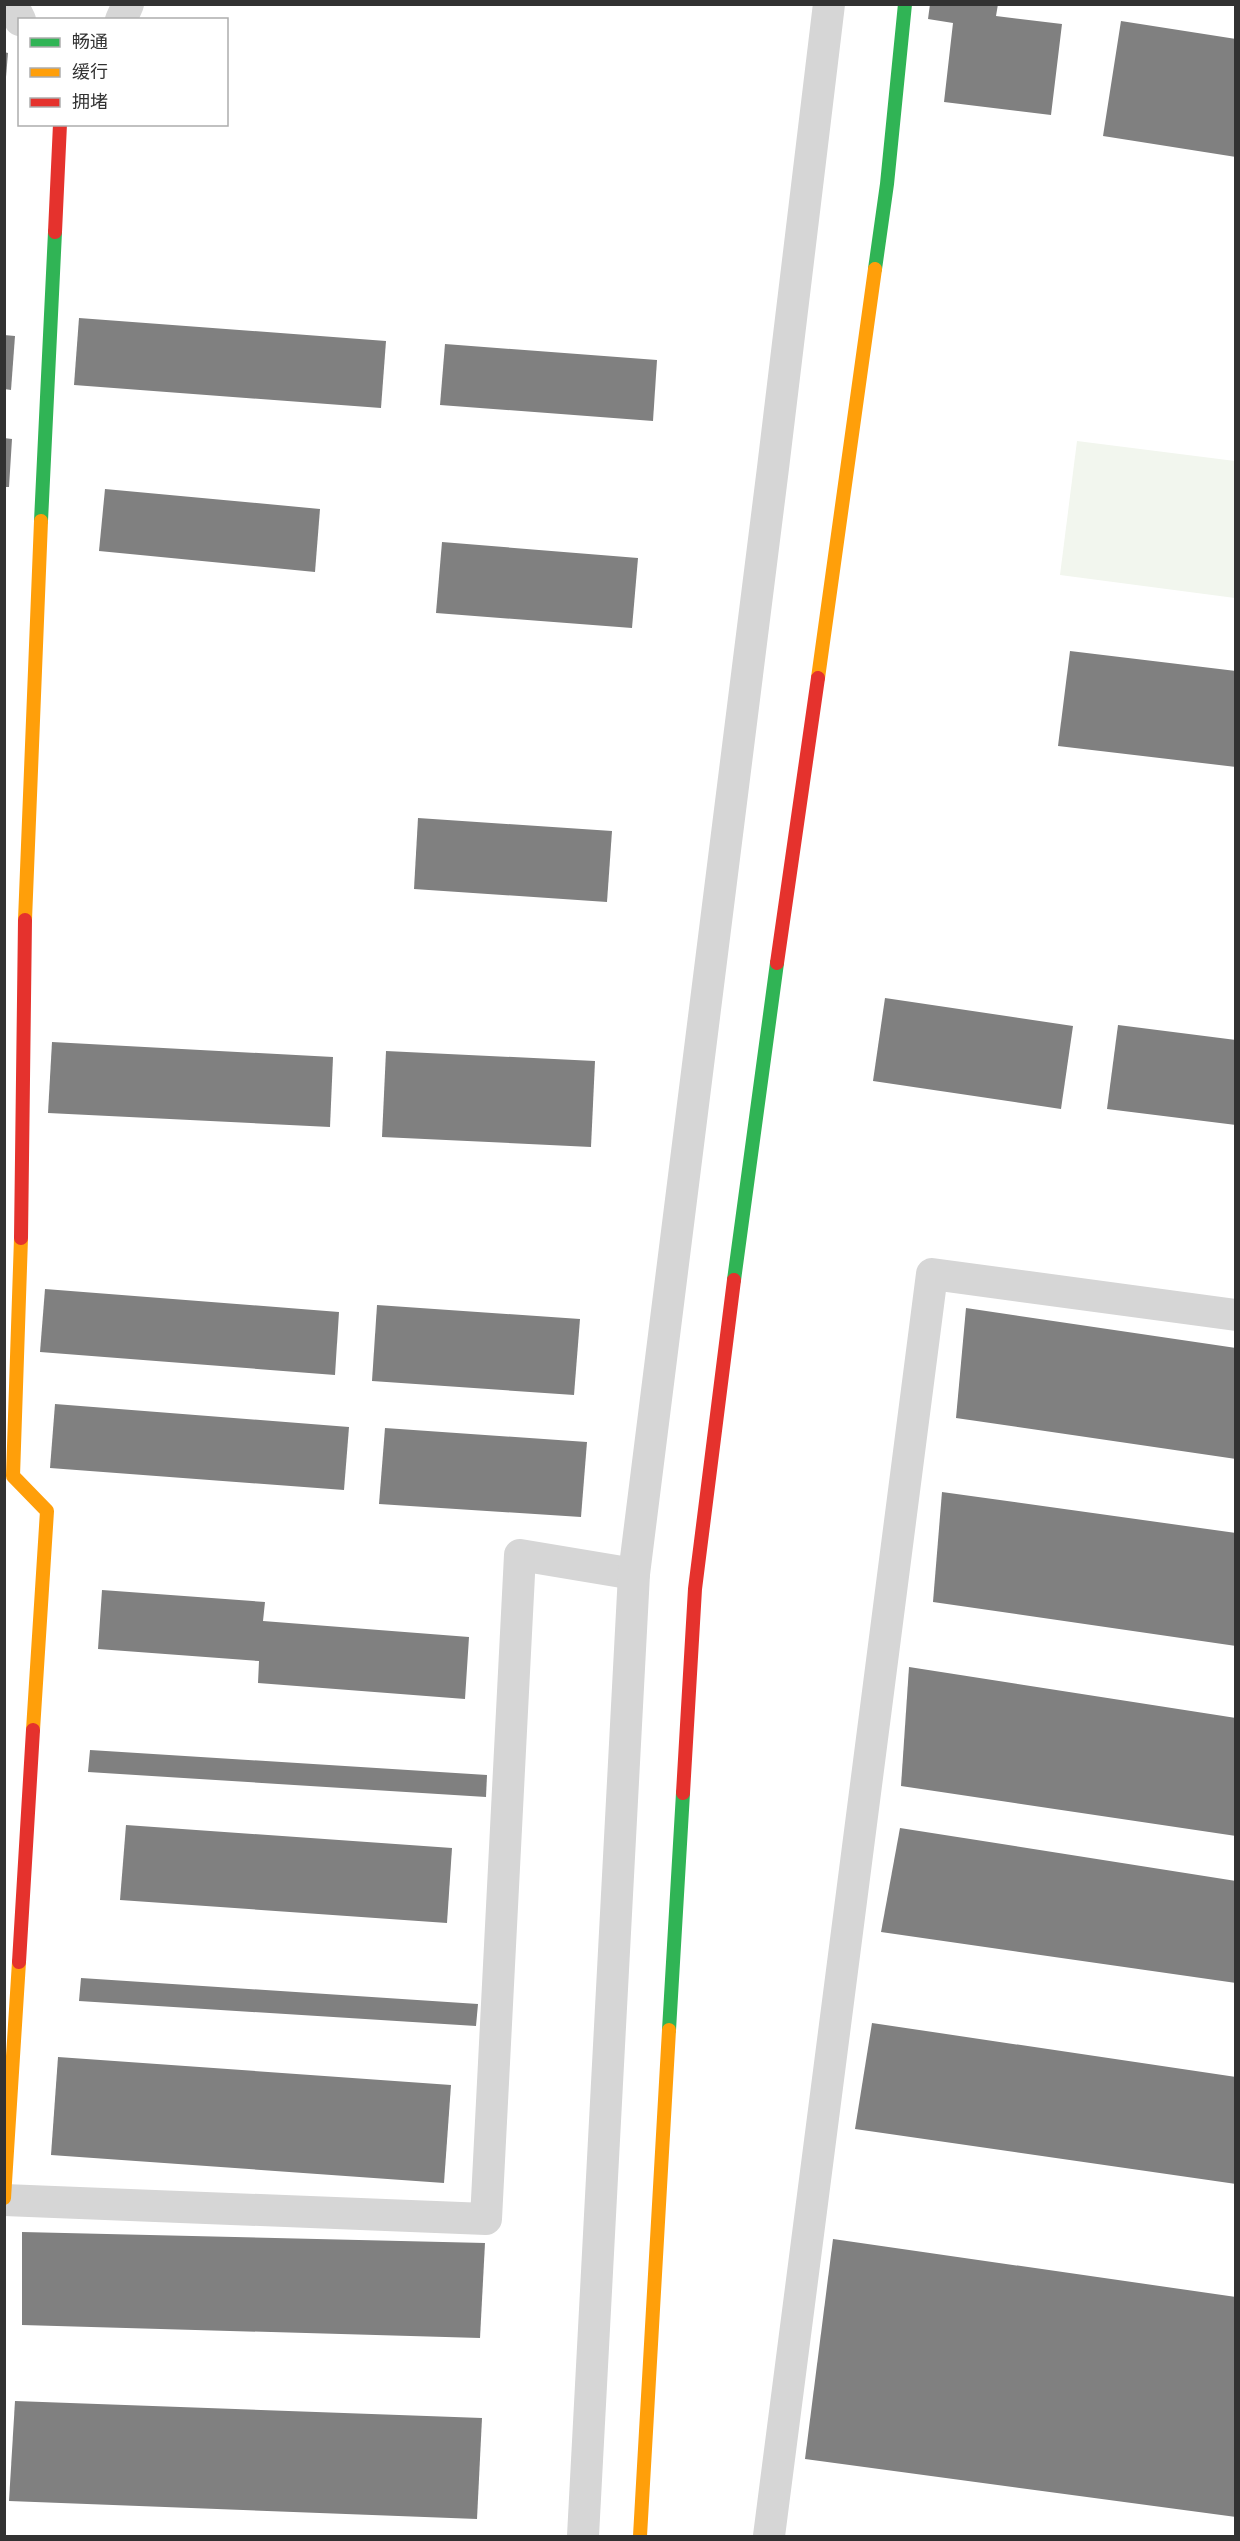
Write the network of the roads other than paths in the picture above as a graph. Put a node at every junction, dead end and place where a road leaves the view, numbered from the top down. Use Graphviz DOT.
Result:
graph roads {
  1 [pos="12,4"];
  2 [pos="128,4"];
  3 [pos="829,4"];
  4 [pos="905,4"];
  5 [pos="19,18"];
  6 [pos="122,18"];
  7 [pos="60,126"];
  8 [pos="1236,1315"];
  9 [pos="634,1574"];
  10 [pos="4,2199"];
  11 [pos="583,2536"];
  12 [pos="640,2536"];
  13 [pos="769,2536"];
  1 -- 5 [label="street"];
  2 -- 6 [label="street"];
  3 -- 9 [label="street"];
  4 -- 12 [label="street"];
  7 -- 10 [label="street"];
  8 -- 13 [label="street"];
  9 -- 10 [label="street"];
  9 -- 11 [label="street"];
}
